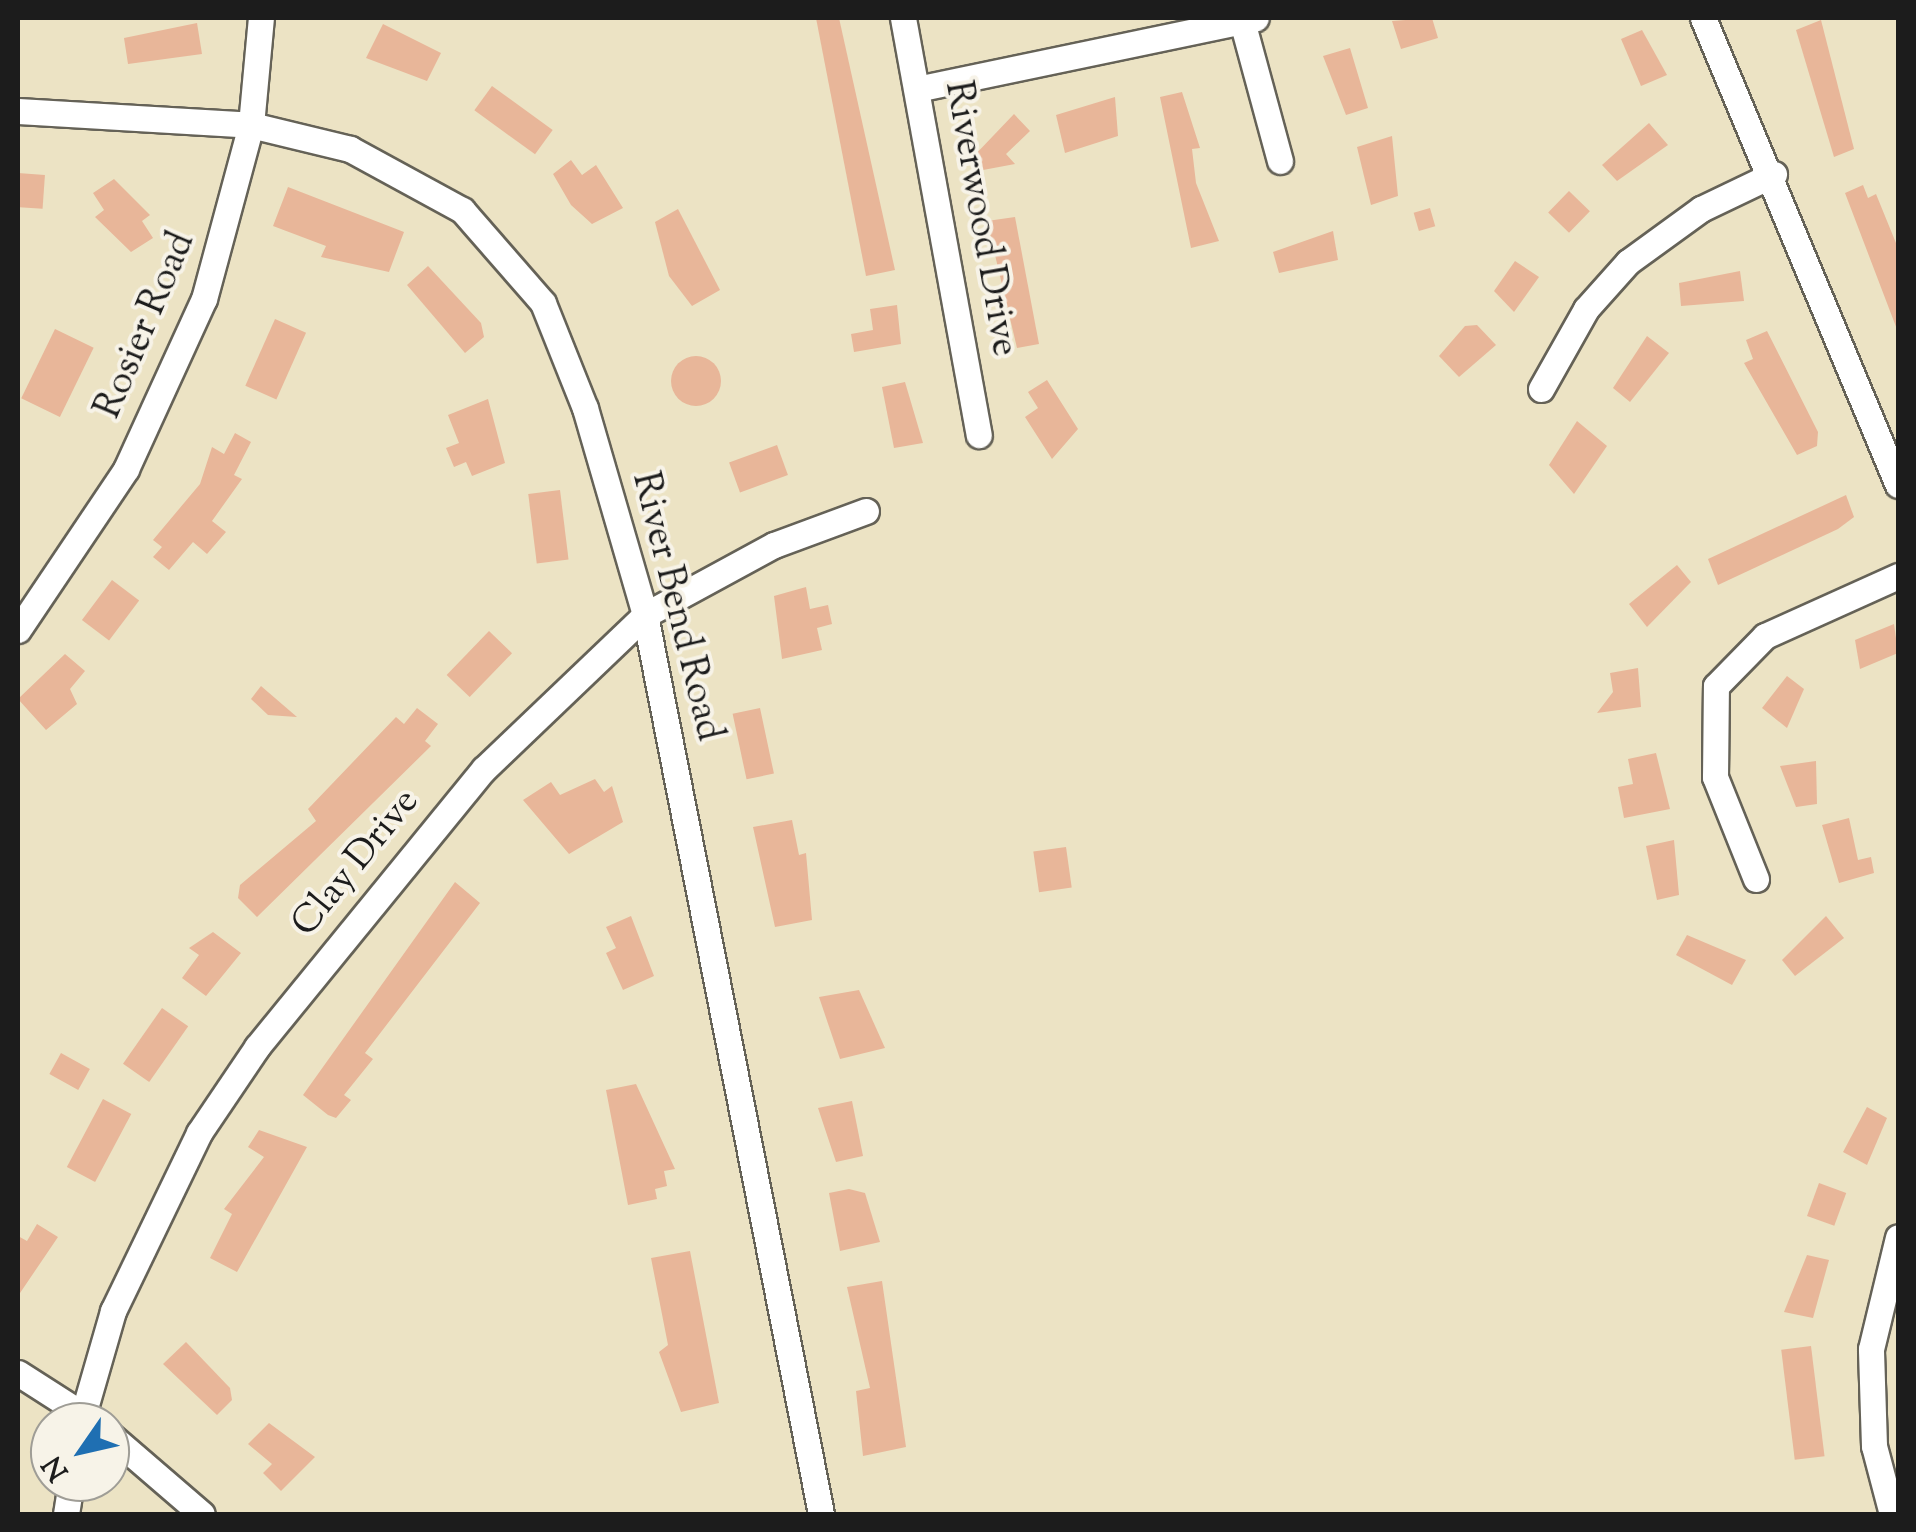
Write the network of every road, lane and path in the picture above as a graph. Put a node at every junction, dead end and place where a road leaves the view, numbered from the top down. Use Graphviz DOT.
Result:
graph roads {
  1 [pos="261,18"];
  2 [pos="903,18"];
  3 [pos="1703,18"];
  4 [pos="1249,19"];
  5 [pos="917,88"];
  6 [pos="18,111"];
  7 [pos="252,125"];
  8 [pos="1280,162"];
  9 [pos="1774,174"];
  10 [pos="1541,389"];
  11 [pos="979,434"];
  12 [pos="1898,486"];
  13 [pos="866,512"];
  14 [pos="1898,576"];
  15 [pos="644,615"];
  16 [pos="18,630"];
  17 [pos="1756,880"];
  18 [pos="1898,1237"];
  19 [pos="18,1373"];
  20 [pos="61,1402"];
  21 [pos="92,1402"];
  22 [pos="130,1452"];
  23 [pos="202,1514"];
  24 [pos="821,1514"];
  25 [pos="1892,1514"];
  1 -- 7 [label="street, Rosier Road"];
  2 -- 5 [label="street, Riverwood Drive"];
  3 -- 9 [label="street"];
  4 -- 5 [label="street"];
  4 -- 8 [label="street"];
  5 -- 11 [label="street, Riverwood Drive"];
  6 -- 7 [label="street, River Bend Road"];
  7 -- 15 [label="street, River Bend Road"];
  7 -- 16 [label="street, Rosier Road"];
  9 -- 10 [label="street"];
  9 -- 12 [label="street"];
  13 -- 15 [label="street, Clay Drive"];
  14 -- 17 [label="street"];
  15 -- 21 [label="street, Clay Drive"];
  15 -- 24 [label="street, River Bend Road"];
  18 -- 25 [label="street"];
  19 -- 20 [label="street"];
  22 -- 23 [label="street"];
}
